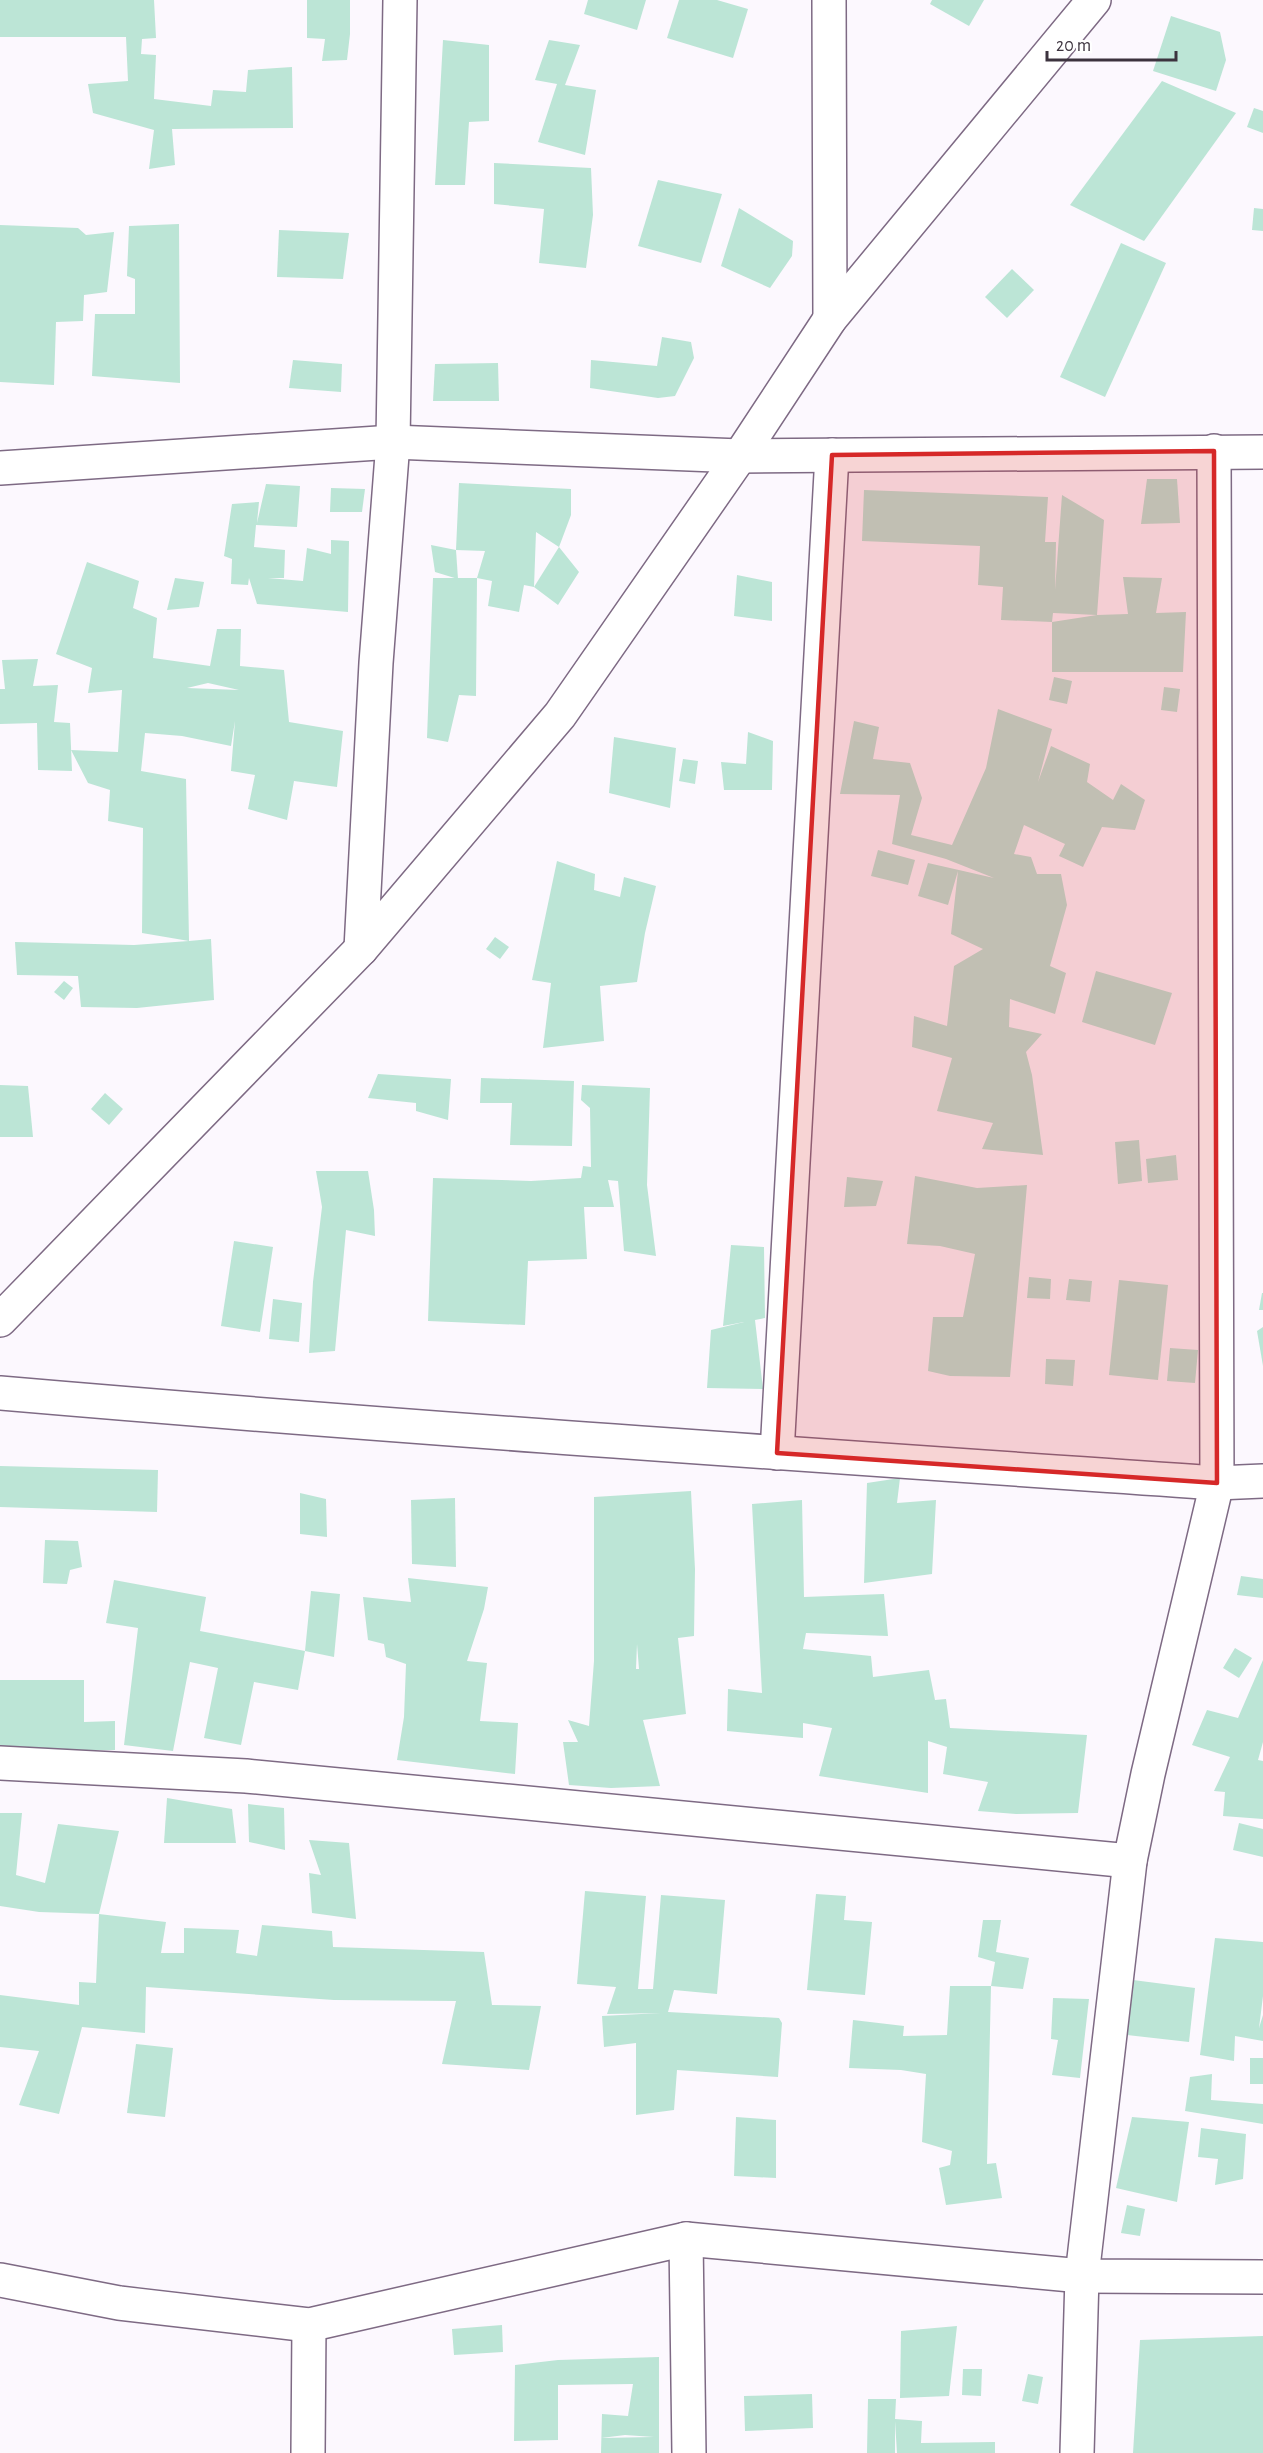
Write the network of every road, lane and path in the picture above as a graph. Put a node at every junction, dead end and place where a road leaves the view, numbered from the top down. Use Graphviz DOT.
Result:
graph roads {
  1 [pos="400,0"];
  2 [pos="829,0"];
  3 [pos="1094,0"];
  4 [pos="830,319"];
  5 [pos="393,442"];
  6 [pos="1214,451"];
  7 [pos="1263,452"];
  8 [pos="832,455"];
  9 [pos="741,456"];
  10 [pos="0,468"];
  11 [pos="362,949"];
  12 [pos="0,1320"];
  13 [pos="0,1393"];
  14 [pos="777,1453"];
  15 [pos="1263,1481"];
  16 [pos="1217,1483"];
  17 [pos="0,1763"];
  18 [pos="1130,1861"];
  19 [pos="686,2239"];
  20 [pos="1082,2276"];
  21 [pos="1263,2277"];
  22 [pos="0,2280"];
  23 [pos="309,2325"];
  24 [pos="308,2453"];
  25 [pos="689,2453"];
  26 [pos="1077,2453"];
  1 -- 5 [label="street"];
  2 -- 4 [label="street"];
  3 -- 4 [label="street"];
  4 -- 9 [label="street"];
  5 -- 9 [label="street"];
  5 -- 10 [label="street"];
  5 -- 11 [label="street"];
  6 -- 7 [label="street"];
  6 -- 8 [label="street"];
  6 -- 16 [label="street"];
  8 -- 9 [label="street"];
  8 -- 14 [label="street"];
  9 -- 11 [label="street"];
  11 -- 12 [label="street"];
  13 -- 14 [label="street"];
  14 -- 16 [label="street"];
  15 -- 16 [label="street"];
  16 -- 18 [label="street"];
  17 -- 18 [label="street"];
  18 -- 20 [label="street"];
  19 -- 20 [label="street"];
  19 -- 23 [label="street"];
  19 -- 25 [label="street"];
  20 -- 21 [label="street"];
  20 -- 26 [label="street"];
  22 -- 23 [label="street"];
  23 -- 24 [label="street"];
}
